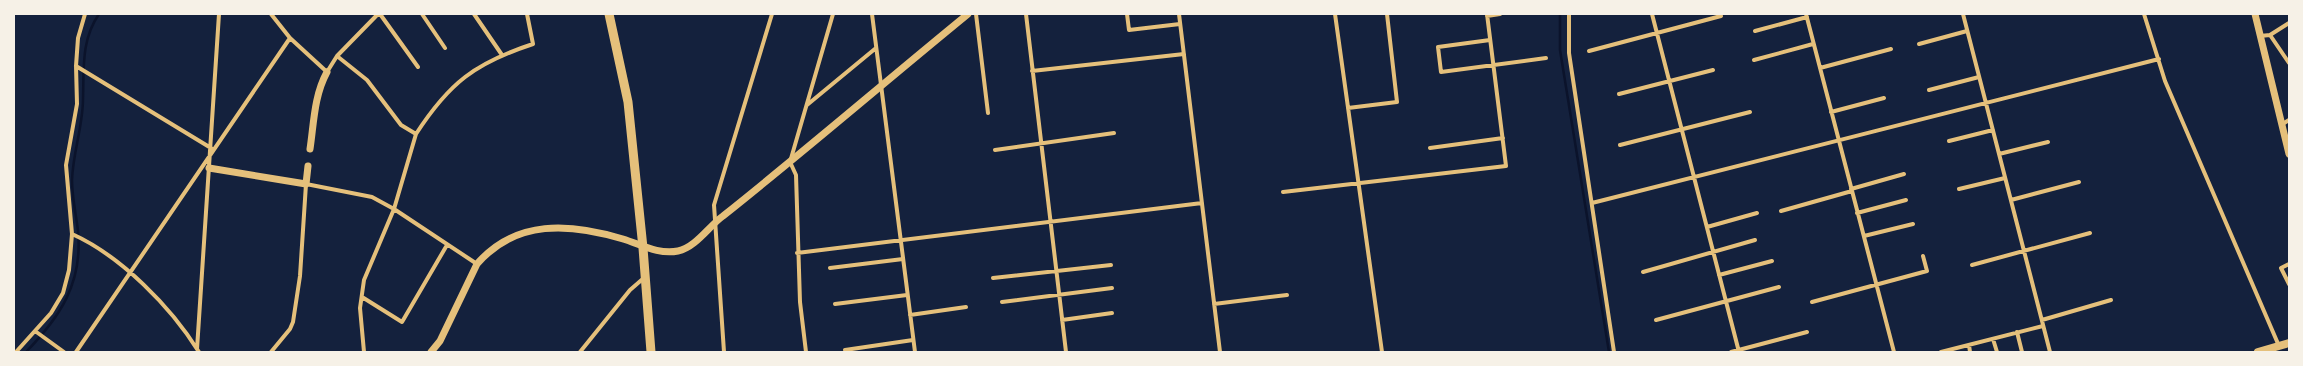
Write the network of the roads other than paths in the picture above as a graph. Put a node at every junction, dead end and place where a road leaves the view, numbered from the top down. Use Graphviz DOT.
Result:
graph roads {
  1 [pos="85,14"];
  2 [pos="219,14"];
  3 [pos="271,14"];
  4 [pos="379,14"];
  5 [pos="422,14"];
  6 [pos="474,14"];
  7 [pos="527,14"];
  8 [pos="609,14"];
  9 [pos="772,14"];
  10 [pos="834,14"];
  11 [pos="872,14"];
  12 [pos="968,14"];
  13 [pos="976,14"];
  14 [pos="1026,14"];
  15 [pos="1127,14"];
  16 [pos="1179,14"];
  17 [pos="1335,14"];
  18 [pos="1387,14"];
  19 [pos="1500,14"];
  20 [pos="1569,14"];
  21 [pos="1652,14"];
  22 [pos="1963,14"];
  23 [pos="2145,14"];
  24 [pos="2255,14"];
  25 [pos="1487,15"];
  26 [pos="1721,16"];
  27 [pos="1806,16"];
  28 [pos="2289,23"];
  29 [pos="1180,24"];
  30 [pos="1754,30"];
  31 [pos="1967,31"];
  32 [pos="1657,33"];
  33 [pos="2260,36"];
  34 [pos="2270,36"];
  35 [pos="290,38"];
  36 [pos="1490,40"];
  37 [pos="1813,44"];
  38 [pos="1919,44"];
  39 [pos="445,48"];
  40 [pos="876,48"];
  41 [pos="1891,50"];
  42 [pos="1589,51"];
  43 [pos="502,54"];
  44 [pos="1184,54"];
  45 [pos="337,56"];
  46 [pos="1546,58"];
  47 [pos="2159,59"];
  48 [pos="1754,60"];
  49 [pos="2289,62"];
  50 [pos="1494,65"];
  51 [pos="418,67"];
  52 [pos="78,68"];
  53 [pos="1820,68"];
  54 [pos="1713,70"];
  55 [pos="1032,71"];
  56 [pos="327,72"];
  57 [pos="1979,77"];
  58 [pos="1669,81"];
  59 [pos="880,85"];
  60 [pos="1929,90"];
  61 [pos="1619,94"];
  62 [pos="1884,98"];
  63 [pos="1986,104"];
  64 [pos="807,105"];
  65 [pos="1348,108"];
  66 [pos="1750,112"];
  67 [pos="1831,112"];
  68 [pos="988,113"];
  69 [pos="2289,120"];
  70 [pos="2281,125"];
  71 [pos="1682,129"];
  72 [pos="1993,130"];
  73 [pos="1114,133"];
  74 [pos="416,134"];
  75 [pos="1503,138"];
  76 [pos="1948,141"];
  77 [pos="1839,142"];
  78 [pos="2048,142"];
  79 [pos="1040,143"];
  80 [pos="1620,145"];
  81 [pos="211,148"];
  82 [pos="1430,148"];
  83 [pos="310,149"];
  84 [pos="995,150"];
  85 [pos="210,154"];
  86 [pos="1999,154"];
  87 [pos="2289,154"];
  88 [pos="790,162"];
  89 [pos="308,166"];
  90 [pos="209,168"];
  91 [pos="1904,174"];
  92 [pos="1694,178"];
  93 [pos="2005,178"];
  94 [pos="2079,182"];
  95 [pos="1358,183"];
  96 [pos="306,184"];
  97 [pos="1959,189"];
  98 [pos="1851,190"];
  99 [pos="1283,192"];
  100 [pos="1906,200"];
  101 [pos="2011,200"];
  102 [pos="1202,203"];
  103 [pos="1592,203"];
  104 [pos="394,209"];
  105 [pos="1782,211"];
  106 [pos="1758,213"];
  107 [pos="1858,213"];
  108 [pos="714,222"];
  109 [pos="1050,222"];
  110 [pos="1913,224"];
  111 [pos="1707,227"];
  112 [pos="2090,233"];
  113 [pos="73,235"];
  114 [pos="1864,236"];
  115 [pos="900,240"];
  116 [pos="1755,240"];
  117 [pos="447,245"];
  118 [pos="643,248"];
  119 [pos="2024,250"];
  120 [pos="1713,252"];
  121 [pos="797,253"];
  122 [pos="1923,256"];
  123 [pos="903,259"];
  124 [pos="1772,261"];
  125 [pos="477,264"];
  126 [pos="1972,264"];
  127 [pos="2289,264"];
  128 [pos="1111,265"];
  129 [pos="830,268"];
  130 [pos="1056,270"];
  131 [pos="130,272"];
  132 [pos="1643,272"];
  133 [pos="1719,275"];
  134 [pos="645,277"];
  135 [pos="993,278"];
  136 [pos="1876,284"];
  137 [pos="2289,284"];
  138 [pos="1779,287"];
  139 [pos="1112,288"];
  140 [pos="907,295"];
  141 [pos="1059,295"];
  142 [pos="1287,295"];
  143 [pos="362,297"];
  144 [pos="2111,300"];
  145 [pos="1726,301"];
  146 [pos="1002,302"];
  147 [pos="1812,302"];
  148 [pos="835,304"];
  149 [pos="1214,304"];
  150 [pos="966,308"];
  151 [pos="1112,313"];
  152 [pos="910,315"];
  153 [pos="1062,320"];
  154 [pos="1656,320"];
  155 [pos="2042,320"];
  156 [pos="2043,326"];
  157 [pos="37,332"];
  158 [pos="1807,332"];
  159 [pos="2017,332"];
  160 [pos="1993,338"];
  161 [pos="913,340"];
  162 [pos="2289,343"];
  163 [pos="1969,345"];
  164 [pos="2279,346"];
  165 [pos="198,350"];
  166 [pos="845,350"];
  167 [pos="1738,351"];
  168 [pos="16,352"];
  169 [pos="64,352"];
  170 [pos="76,352"];
  171 [pos="271,352"];
  172 [pos="364,352"];
  173 [pos="431,352"];
  174 [pos="580,352"];
  175 [pos="651,352"];
  176 [pos="724,352"];
  177 [pos="806,352"];
  178 [pos="915,352"];
  179 [pos="1066,352"];
  180 [pos="1220,352"];
  181 [pos="1382,352"];
  182 [pos="1614,352"];
  183 [pos="1731,352"];
  184 [pos="1894,352"];
  185 [pos="1941,352"];
  186 [pos="1970,352"];
  187 [pos="1997,352"];
  188 [pos="2022,352"];
  189 [pos="2050,352"];
  190 [pos="2258,352"];
  1 -- 52 [label="street"];
  2 -- 81 [label="street"];
  3 -- 35 [label="street"];
  4 -- 45 [label="street"];
  4 -- 51 [label="street"];
  5 -- 39 [label="street"];
  6 -- 43 [label="street"];
  7 -- 43 [label="street"];
  8 -- 118 [label="highway"];
  9 -- 108 [label="street"];
  10 -- 64 [label="street"];
  11 -- 40 [label="street"];
  12 -- 59 [label="street"];
  13 -- 68 [label="street"];
  14 -- 55 [label="street"];
  15 -- 29 [label="street"];
  16 -- 29 [label="street"];
  17 -- 65 [label="street"];
  18 -- 65 [label="street"];
  19 -- 25 [label="street"];
  20 -- 103 [label="street"];
  21 -- 32 [label="street"];
  22 -- 31 [label="street"];
  23 -- 47 [label="street"];
  24 -- 33 [label="street"];
  25 -- 36 [label="street"];
  26 -- 32 [label="street"];
  27 -- 30 [label="street"];
  27 -- 37 [label="street"];
  28 -- 34 [label="street"];
  29 -- 44 [label="street"];
  31 -- 38 [label="street"];
  31 -- 57 [label="street"];
  32 -- 42 [label="street"];
  32 -- 58 [label="street"];
  33 -- 34 [label="street"];
  33 -- 70 [label="street"];
  34 -- 49 [label="street"];
  35 -- 56 [label="street"];
  35 -- 85 [label="street"];
  36 -- 50 [label="street"];
  36 -- 50 [label="street"];
  37 -- 48 [label="street"];
  37 -- 53 [label="street"];
  40 -- 59 [label="street"];
  40 -- 64 [label="street"];
  41 -- 53 [label="street"];
  43 -- 74 [label="street"];
  44 -- 55 [label="street"];
  44 -- 102 [label="street"];
  45 -- 56 [label="street"];
  45 -- 74 [label="street"];
  46 -- 50 [label="street"];
  47 -- 63 [label="street"];
  47 -- 164 [label="street"];
  50 -- 75 [label="street"];
  52 -- 81 [label="street"];
  52 -- 113 [label="street"];
  53 -- 67 [label="street"];
  54 -- 58 [label="street"];
  55 -- 79 [label="street"];
  56 -- 83 [label="street"];
  57 -- 60 [label="street"];
  57 -- 63 [label="street"];
  58 -- 61 [label="street"];
  58 -- 71 [label="street"];
  59 -- 88 [label="street"];
  59 -- 115 [label="street"];
  62 -- 67 [label="street"];
  63 -- 72 [label="street"];
  63 -- 77 [label="street"];
  64 -- 88 [label="street"];
  65 -- 95 [label="street"];
  66 -- 71 [label="street"];
  67 -- 77 [label="street"];
  69 -- 70 [label="street"];
  70 -- 87 [label="street"];
  71 -- 80 [label="street"];
  71 -- 92 [label="street"];
  72 -- 76 [label="street"];
  72 -- 86 [label="street"];
  73 -- 79 [label="street"];
  74 -- 104 [label="street"];
  75 -- 82 [label="street"];
  75 -- 95 [label="street"];
  77 -- 92 [label="street"];
  77 -- 98 [label="street"];
  78 -- 86 [label="street"];
  79 -- 84 [label="street"];
  79 -- 109 [label="street"];
  81 -- 85 [label="street"];
  85 -- 90 [label="street"];
  85 -- 131 [label="street"];
  86 -- 93 [label="street"];
  88 -- 108 [label="street"];
  88 -- 121 [label="street"];
  89 -- 96 [label="street"];
  90 -- 96 [label="street"];
  90 -- 165 [label="street"];
  91 -- 98 [label="street"];
  92 -- 103 [label="street"];
  92 -- 111 [label="street"];
  93 -- 97 [label="street"];
  93 -- 101 [label="street"];
  94 -- 101 [label="street"];
  95 -- 99 [label="street"];
  95 -- 181 [label="street"];
  96 -- 104 [label="street"];
  96 -- 171 [label="street"];
  98 -- 105 [label="street"];
  98 -- 107 [label="street"];
  100 -- 107 [label="street"];
  101 -- 119 [label="street"];
  102 -- 109 [label="street"];
  102 -- 149 [label="street"];
  103 -- 182 [label="street"];
  104 -- 117 [label="street"];
  104 -- 143 [label="street"];
  106 -- 111 [label="street"];
  107 -- 114 [label="street"];
  108 -- 118 [label="street"];
  108 -- 176 [label="street"];
  109 -- 115 [label="street"];
  109 -- 130 [label="street"];
  110 -- 114 [label="street"];
  111 -- 120 [label="street"];
  112 -- 119 [label="street"];
  113 -- 131 [label="street"];
  113 -- 157 [label="street"];
  114 -- 136 [label="street"];
  115 -- 121 [label="street"];
  115 -- 123 [label="street"];
  116 -- 120 [label="street"];
  117 -- 125 [label="street"];
  117 -- 143 [label="street"];
  118 -- 125 [label="street"];
  118 -- 134 [label="highway"];
  119 -- 126 [label="street"];
  119 -- 155 [label="street"];
  120 -- 132 [label="street"];
  120 -- 133 [label="street"];
  121 -- 177 [label="street"];
  122 -- 136 [label="street"];
  123 -- 129 [label="street"];
  123 -- 140 [label="street"];
  124 -- 133 [label="street"];
  125 -- 173 [label="street"];
  127 -- 137 [label="street"];
  128 -- 130 [label="street"];
  130 -- 135 [label="street"];
  130 -- 141 [label="street"];
  131 -- 165 [label="street"];
  131 -- 170 [label="street"];
  133 -- 145 [label="street"];
  134 -- 174 [label="street"];
  134 -- 175 [label="highway"];
  136 -- 147 [label="street"];
  136 -- 184 [label="street"];
  138 -- 145 [label="street"];
  139 -- 141 [label="street"];
  140 -- 148 [label="street"];
  140 -- 152 [label="street"];
  141 -- 146 [label="street"];
  141 -- 153 [label="street"];
  142 -- 149 [label="street"];
  143 -- 172 [label="street"];
  144 -- 155 [label="street"];
  145 -- 154 [label="street"];
  145 -- 167 [label="street"];
  149 -- 180 [label="street"];
  150 -- 152 [label="street"];
  151 -- 153 [label="street"];
  152 -- 161 [label="street"];
  153 -- 179 [label="street"];
  155 -- 156 [label="street"];
  156 -- 159 [label="street"];
  156 -- 189 [label="street"];
  157 -- 168 [label="street"];
  157 -- 169 [label="street"];
  158 -- 167 [label="street"];
  159 -- 160 [label="street"];
  159 -- 188 [label="street"];
  160 -- 163 [label="street"];
  160 -- 187 [label="street"];
  161 -- 166 [label="street"];
  161 -- 178 [label="street"];
  162 -- 164 [label="main road"];
  163 -- 185 [label="street"];
  163 -- 186 [label="street"];
  164 -- 190 [label="main road"];
  167 -- 183 [label="street"];
}
